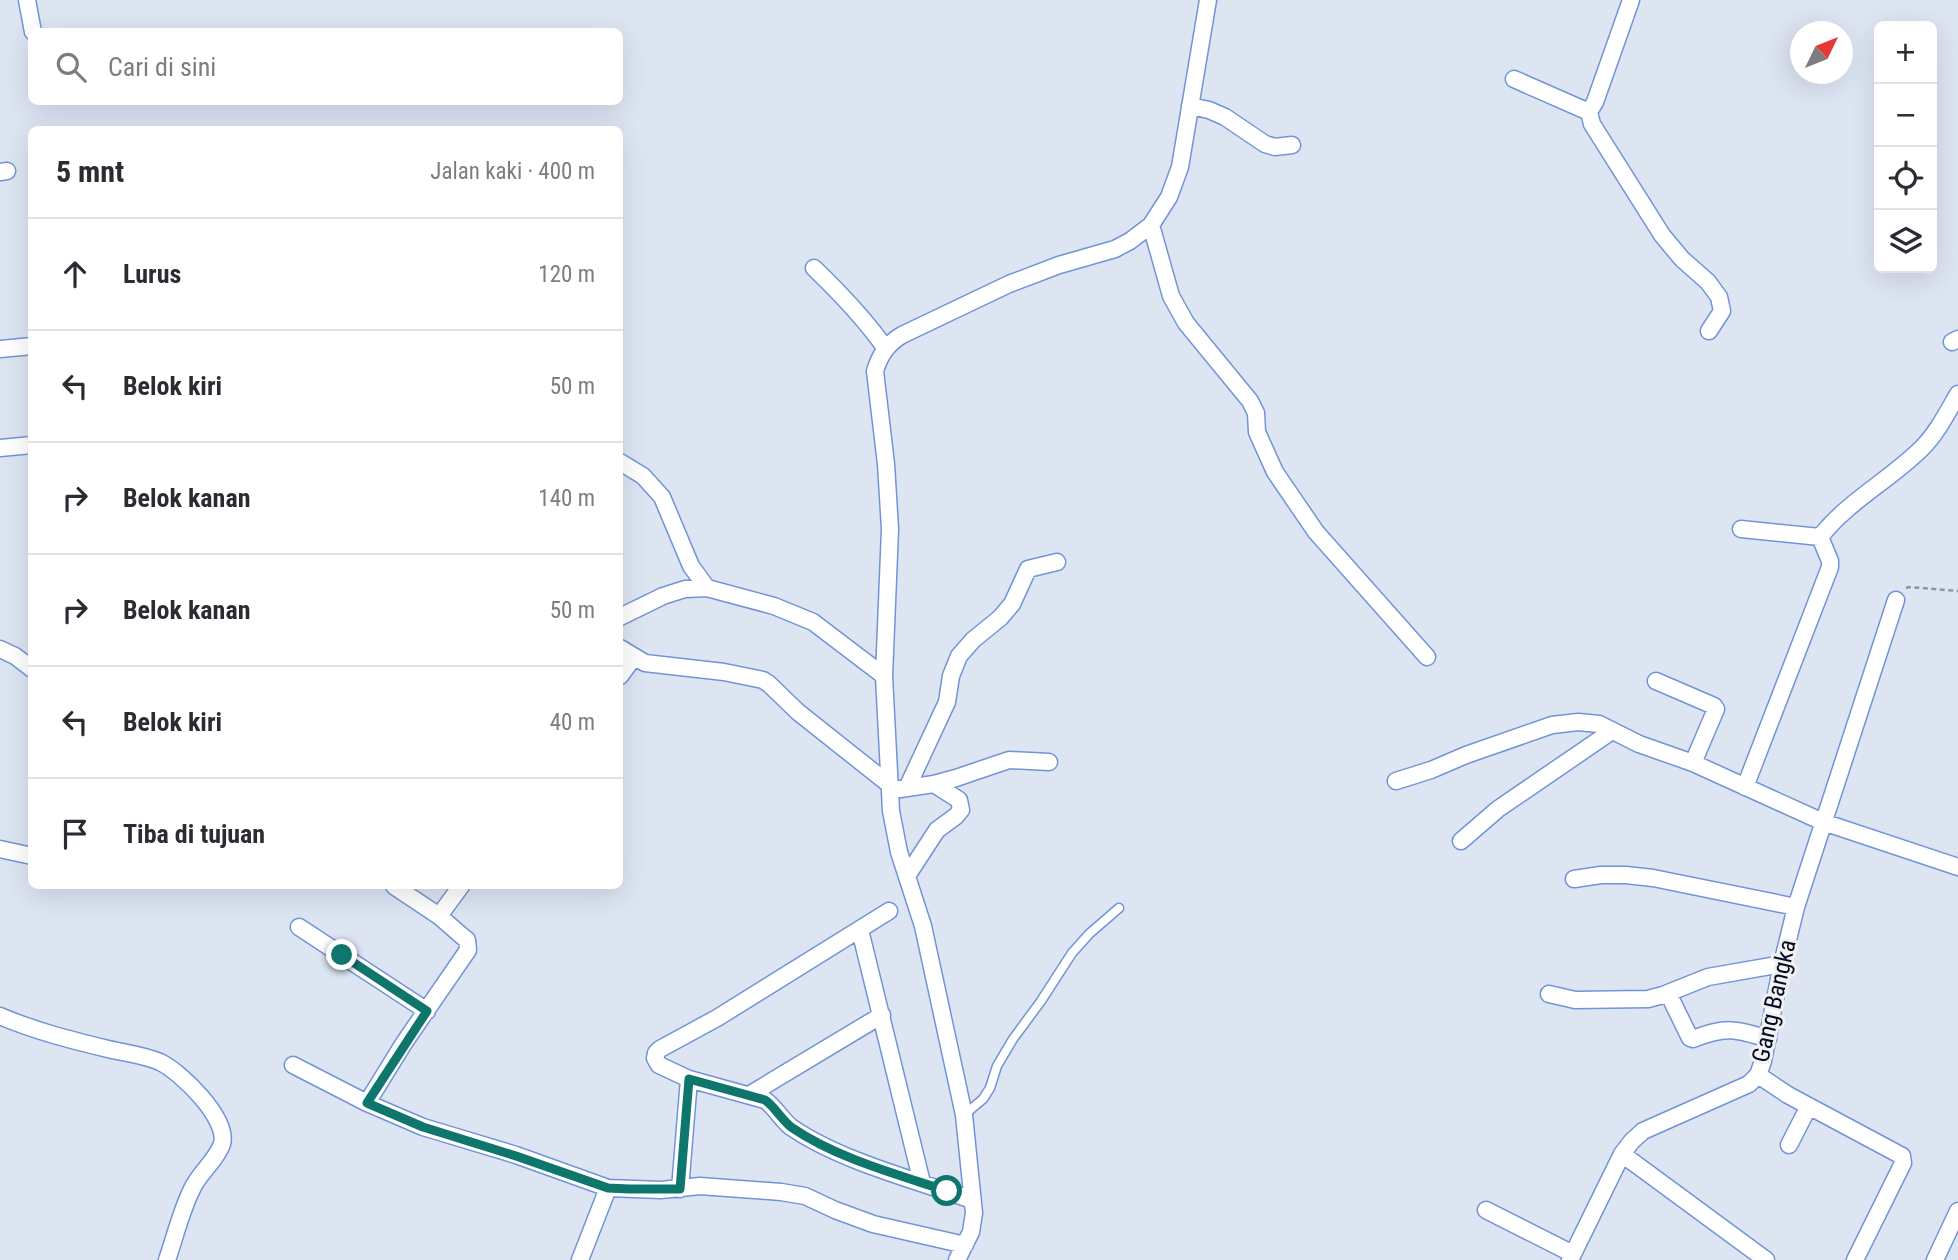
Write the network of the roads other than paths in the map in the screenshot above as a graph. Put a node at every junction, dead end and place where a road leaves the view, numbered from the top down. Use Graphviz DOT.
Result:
graph roads {
  1 [pos="27,0"];
  2 [pos="1208,0"];
  3 [pos="1631,0"];
  4 [pos="32,28"];
  5 [pos="1514,79"];
  6 [pos="1190,106"];
  7 [pos="1589,112"];
  8 [pos="1292,145"];
  9 [pos="1151,225"];
  10 [pos="814,268"];
  11 [pos="1709,331"];
  12 [pos="28,346"];
  13 [pos="0,349"];
  14 [pos="886,349"];
  15 [pos="1958,394"];
  16 [pos="28,444"];
  17 [pos="0,448"];
  18 [pos="623,464"];
  19 [pos="1741,529"];
  20 [pos="1820,537"];
  21 [pos="1057,562"];
  22 [pos="707,588"];
  23 [pos="1896,600"];
  24 [pos="623,616"];
  25 [pos="0,649"];
  26 [pos="623,650"];
  27 [pos="634,657"];
  28 [pos="1427,657"];
  29 [pos="28,666"];
  30 [pos="623,672"];
  31 [pos="884,676"];
  32 [pos="1656,681"];
  33 [pos="1612,731"];
  34 [pos="1049,762"];
  35 [pos="1693,763"];
  36 [pos="1396,781"];
  37 [pos="934,784"];
  38 [pos="890,787"];
  39 [pos="1745,787"];
  40 [pos="907,788"];
  41 [pos="1823,822"];
  42 [pos="1461,841"];
  43 [pos="0,849"];
  44 [pos="28,855"];
  45 [pos="1958,867"];
  46 [pos="907,876"];
  47 [pos="1574,879"];
  48 [pos="398,889"];
  49 [pos="459,889"];
  50 [pos="1796,907"];
  51 [pos="1119,908"];
  52 [pos="889,911"];
  53 [pos="439,916"];
  54 [pos="299,926"];
  55 [pos="860,930"];
  56 [pos="1782,964"];
  57 [pos="1668,993"];
  58 [pos="1549,994"];
  59 [pos="427,1011"];
  60 [pos="882,1014"];
  61 [pos="0,1016"];
  62 [pos="1768,1039"];
  63 [pos="293,1065"];
  64 [pos="1758,1075"];
  65 [pos="689,1079"];
  66 [pos="749,1095"];
  67 [pos="367,1103"];
  68 [pos="1809,1106"];
  69 [pos="964,1115"];
  70 [pos="1789,1145"];
  71 [pos="1622,1154"];
  72 [pos="922,1183"];
  73 [pos="608,1188"];
  74 [pos="680,1189"];
  75 [pos="972,1200"];
  76 [pos="1486,1210"];
  77 [pos="1958,1211"];
  78 [pos="965,1245"];
  79 [pos="1572,1257"];
  80 [pos="167,1260"];
  81 [pos="580,1260"];
  82 [pos="957,1260"];
  83 [pos="1766,1260"];
  84 [pos="1855,1260"];
  85 [pos="1935,1260"];
  1 -- 4 [label="street"];
  2 -- 6 [label="street"];
  3 -- 7 [label="street"];
  5 -- 7 [label="street"];
  6 -- 8 [label="street"];
  6 -- 9 [label="street"];
  7 -- 11 [label="street"];
  9 -- 14 [label="street"];
  9 -- 28 [label="street"];
  10 -- 14 [label="street"];
  12 -- 13 [label="street"];
  14 -- 31 [label="street"];
  15 -- 20 [label="street"];
  16 -- 17 [label="street"];
  18 -- 22 [label="street"];
  19 -- 20 [label="street"];
  20 -- 39 [label="street"];
  21 -- 40 [label="street"];
  22 -- 24 [label="street"];
  22 -- 31 [label="street"];
  23 -- 41 [label="street, Gang Bangka"];
  25 -- 29 [label="street"];
  26 -- 27 [label="street"];
  27 -- 30 [label="street"];
  27 -- 38 [label="street"];
  31 -- 38 [label="street"];
  32 -- 35 [label="street"];
  33 -- 35 [label="street"];
  33 -- 36 [label="street"];
  33 -- 42 [label="street"];
  34 -- 37 [label="street"];
  35 -- 39 [label="street"];
  37 -- 40 [label="street"];
  37 -- 46 [label="street"];
  38 -- 40 [label="street"];
  38 -- 46 [label="street"];
  39 -- 41 [label="street"];
  41 -- 45 [label="street"];
  41 -- 50 [label="street, Gang Bangka"];
  43 -- 44 [label="street"];
  46 -- 69 [label="street"];
  47 -- 50 [label="street"];
  48 -- 53 [label="street"];
  49 -- 53 [label="street"];
  50 -- 56 [label="street, Gang Bangka"];
  51 -- 69 [label="lane"];
  52 -- 55 [label="street"];
  53 -- 59 [label="street"];
  54 -- 59 [label="street"];
  55 -- 60 [label="street"];
  55 -- 65 [label="street"];
  56 -- 57 [label="street"];
  56 -- 62 [label="street, Gang Bangka"];
  57 -- 58 [label="street"];
  57 -- 62 [label="street"];
  59 -- 67 [label="street"];
  60 -- 66 [label="street"];
  60 -- 72 [label="street"];
  61 -- 80 [label="street"];
  62 -- 64 [label="street, Gang Bangka"];
  63 -- 67 [label="street"];
  64 -- 68 [label="street"];
  64 -- 71 [label="street, Gang Bangka"];
  65 -- 66 [label="street"];
  65 -- 74 [label="street"];
  66 -- 72 [label="street"];
  67 -- 73 [label="street"];
  68 -- 70 [label="street"];
  68 -- 84 [label="street"];
  69 -- 75 [label="street"];
  71 -- 79 [label="street, Gang Bangka"];
  71 -- 83 [label="street"];
  72 -- 75 [label="street"];
  73 -- 74 [label="street"];
  73 -- 81 [label="street"];
  74 -- 78 [label="street"];
  75 -- 78 [label="street"];
  76 -- 79 [label="street"];
  77 -- 85 [label="street"];
  78 -- 82 [label="street"];
}
